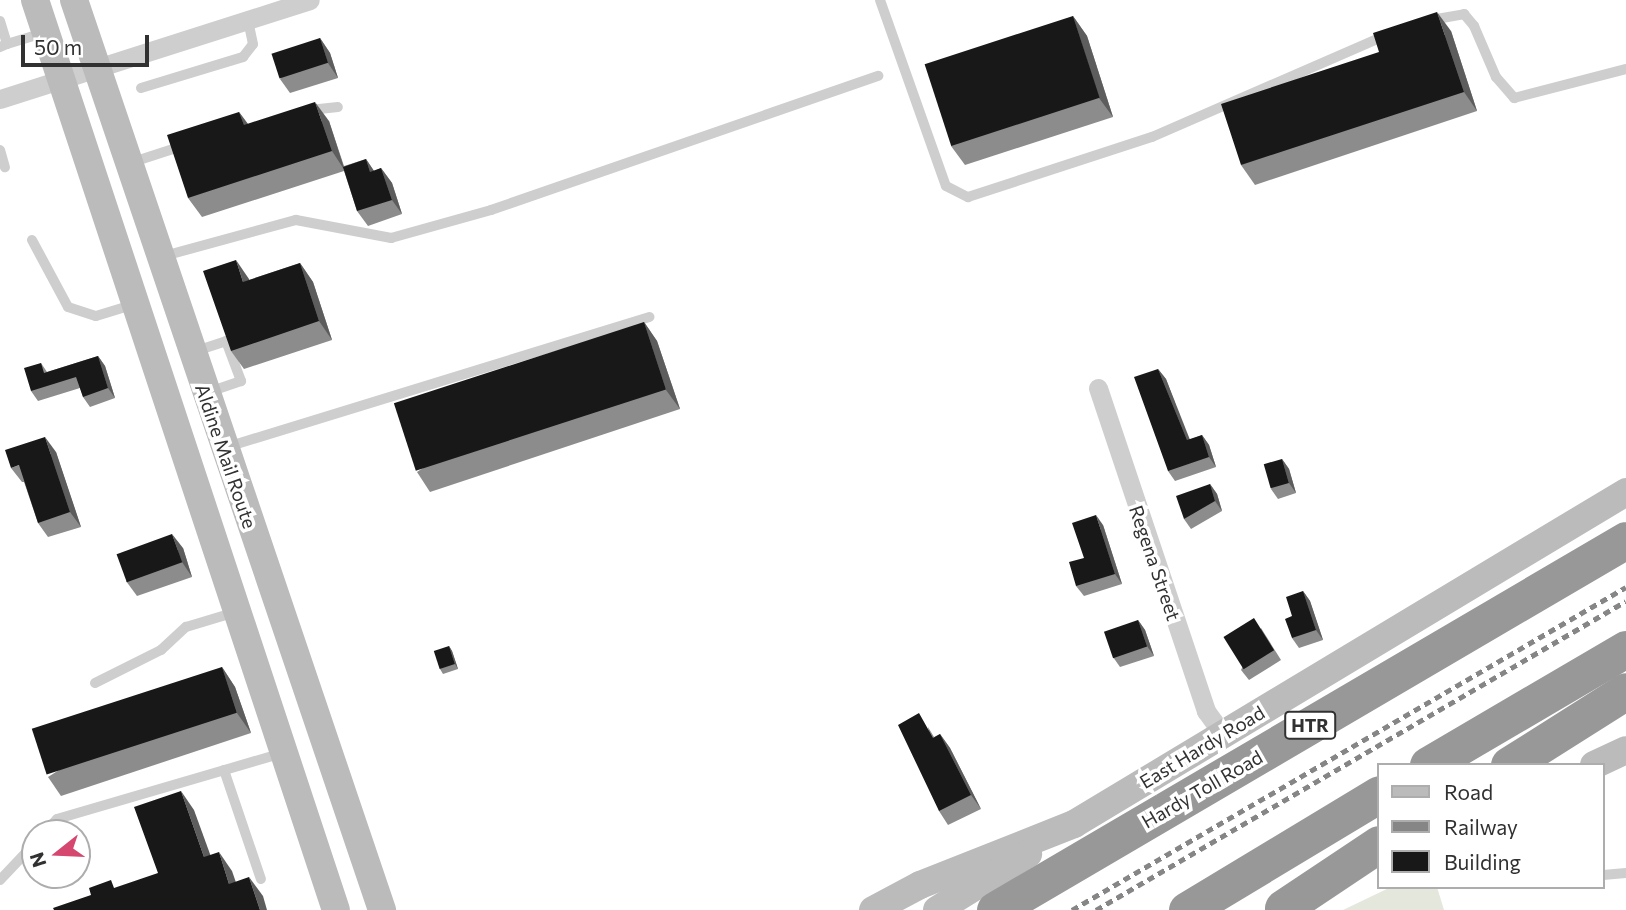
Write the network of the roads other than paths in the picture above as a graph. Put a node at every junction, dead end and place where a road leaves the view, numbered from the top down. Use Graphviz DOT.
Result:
graph roads {
  1 [pos="35,0"];
  2 [pos="74,0"];
  3 [pos="310,0"];
  4 [pos="880,0"];
  5 [pos="0,21"];
  6 [pos="248,21"];
  7 [pos="1424,22"];
  8 [pos="1398,31"];
  9 [pos="46,32"];
  10 [pos="4,46"];
  11 [pos="97,69"];
  12 [pos="1626,69"];
  13 [pos="879,76"];
  14 [pos="62,78"];
  15 [pos="141,88"];
  16 [pos="0,99"];
  17 [pos="338,107"];
  18 [pos="299,112"];
  19 [pos="202,139"];
  20 [pos="0,150"];
  21 [pos="129,164"];
  22 [pos="5,167"];
  23 [pos="32,240"];
  24 [pos="160,257"];
  25 [pos="135,304"];
  26 [pos="649,317"];
  27 [pos="192,352"];
  28 [pos="1098,388"];
  29 [pos="205,393"];
  30 [pos="223,448"];
  31 [pos="186,459"];
  32 [pos="1626,492"];
  33 [pos="1626,540"];
  34 [pos="236,612"];
  35 [pos="1626,649"];
  36 [pos="95,683"];
  37 [pos="1626,691"];
  38 [pos="1222,733"];
  39 [pos="324,737"];
  40 [pos="1626,750"];
  41 [pos="282,752"];
  42 [pos="1431,763"];
  43 [pos="1512,763"];
  44 [pos="1598,763"];
  45 [pos="224,770"];
  46 [pos="1378,795"];
  47 [pos="57,819"];
  48 [pos="1074,824"];
  49 [pos="1378,845"];
  50 [pos="21,858"];
  51 [pos="1378,863"];
  52 [pos="1626,873"];
  53 [pos="1605,875"];
  54 [pos="261,879"];
  55 [pos="0,880"];
  56 [pos="1281,909"];
  57 [pos="336,910"];
  58 [pos="382,910"];
  59 [pos="873,910"];
  60 [pos="937,910"];
  61 [pos="995,910"];
  62 [pos="1187,910"];
  1 -- 9 [label="main road, Aldine Mail Route"];
  2 -- 11 [label="main road, Aldine Mail Route"];
  3 -- 6 [label="street"];
  4 -- 8 [label="lane"];
  5 -- 10 [label="lane"];
  6 -- 11 [label="street"];
  6 -- 15 [label="lane"];
  7 -- 12 [label="lane"];
  9 -- 10 [label="lane"];
  9 -- 14 [label="main road, Aldine Mail Route"];
  11 -- 14 [label="street"];
  11 -- 21 [label="main road, Aldine Mail Route"];
  13 -- 24 [label="lane"];
  14 -- 16 [label="street"];
  14 -- 25 [label="main road, Aldine Mail Route"];
  17 -- 18 [label="lane"];
  19 -- 21 [label="lane"];
  20 -- 22 [label="lane"];
  21 -- 24 [label="main road, Aldine Mail Route"];
  23 -- 25 [label="lane"];
  24 -- 27 [label="main road, Aldine Mail Route"];
  25 -- 31 [label="main road, Aldine Mail Route"];
  26 -- 30 [label="lane"];
  27 -- 29 [label="main road, Aldine Mail Route"];
  27 -- 29 [label="lane"];
  28 -- 38 [label="street, Regena Street"];
  29 -- 30 [label="main road, Aldine Mail Route"];
  30 -- 31 [label="main road"];
  30 -- 39 [label="main road, Aldine Mail Route"];
  31 -- 34 [label="main road, Aldine Mail Route"];
  32 -- 38 [label="main road, East Hardy Road"];
  33 -- 61 [label="highway, Hardy Toll Road / HTR"];
  34 -- 36 [label="lane"];
  34 -- 41 [label="main road, Aldine Mail Route"];
  35 -- 42 [label="highway"];
  37 -- 43 [label="highway"];
  38 -- 48 [label="main road, East Hardy Road"];
  39 -- 41 [label="main road"];
  39 -- 58 [label="main road, Aldine Mail Route"];
  40 -- 44 [label="main road"];
  41 -- 45 [label="lane"];
  41 -- 57 [label="main road, Aldine Mail Route"];
  45 -- 47 [label="lane"];
  45 -- 54 [label="lane"];
  46 -- 62 [label="highway"];
  48 -- 59 [label="main road, East Hardy Road"];
  48 -- 60 [label="main road"];
  49 -- 56 [label="highway"];
  50 -- 55 [label="lane"];
  51 -- 56 [label="main road"];
  52 -- 53 [label="lane"];
}
